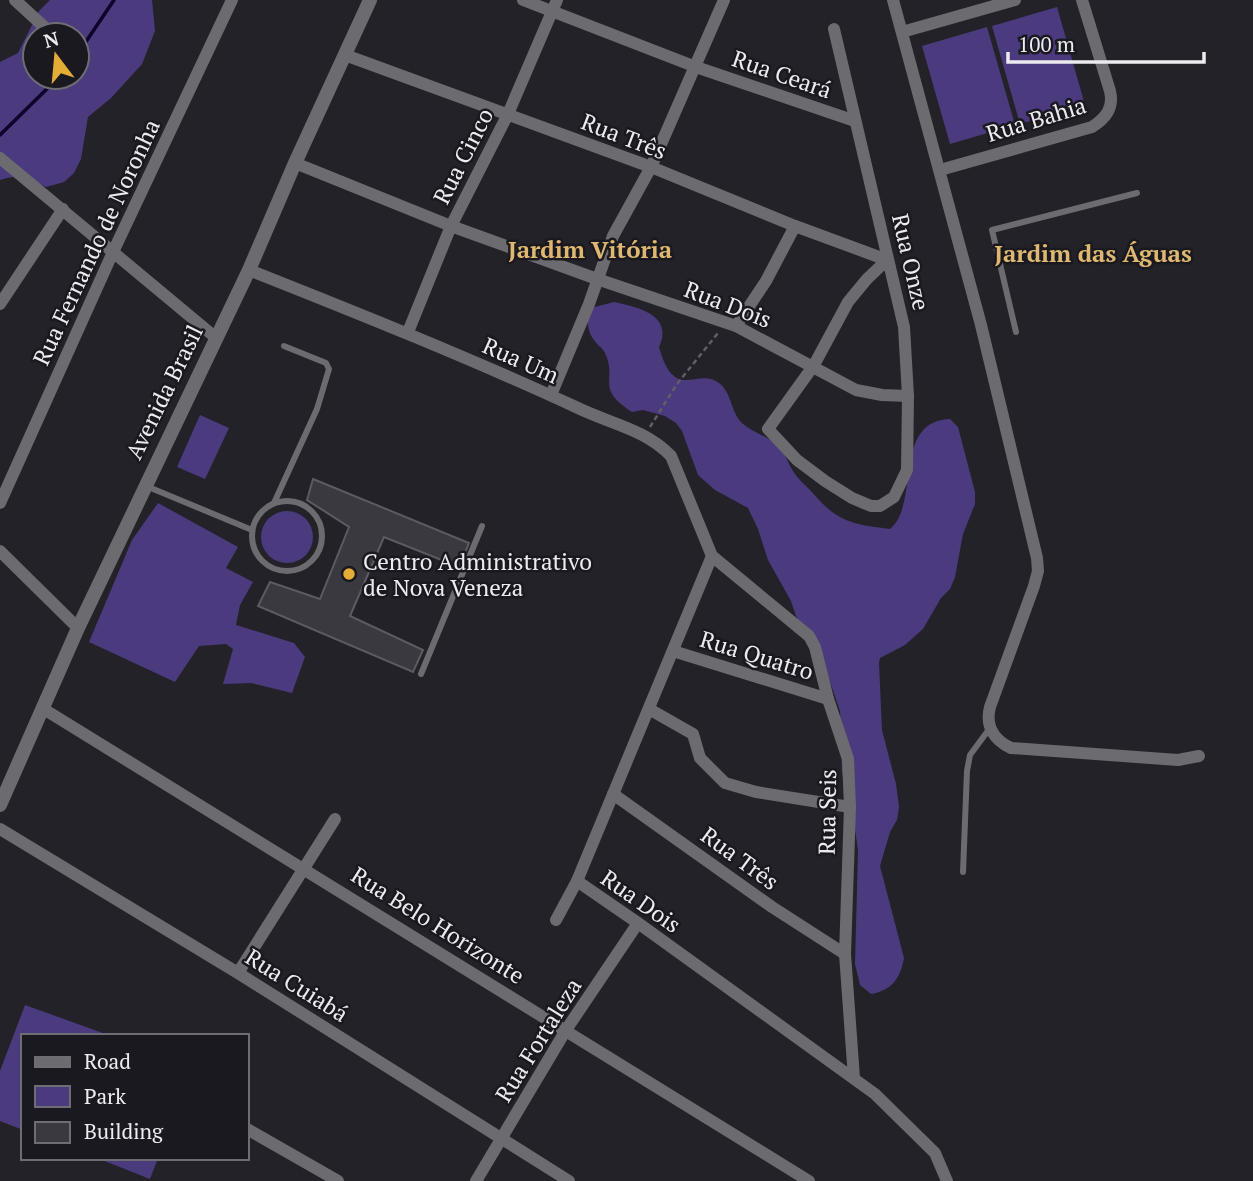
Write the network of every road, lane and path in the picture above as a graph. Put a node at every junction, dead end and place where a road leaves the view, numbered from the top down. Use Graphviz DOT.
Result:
graph roads {
  1 [pos="15,0"];
  2 [pos="232,0"];
  3 [pos="370,0"];
  4 [pos="523,0"];
  5 [pos="724,0"];
  6 [pos="893,0"];
  7 [pos="1016,0"];
  8 [pos="1082,0"];
  9 [pos="555,6"];
  10 [pos="38,21"];
  11 [pos="834,29"];
  12 [pos="902,32"];
  13 [pos="345,55"];
  14 [pos="696,67"];
  15 [pos="508,114"];
  16 [pos="855,121"];
  17 [pos="0,158"];
  18 [pos="295,163"];
  19 [pos="651,167"];
  20 [pos="940,170"];
  21 [pos="1137,193"];
  22 [pos="63,209"];
  23 [pos="451,226"];
  24 [pos="795,226"];
  25 [pos="113,252"];
  26 [pos="887,260"];
  27 [pos="249,270"];
  28 [pos="597,279"];
  29 [pos="0,304"];
  30 [pos="732,324"];
  31 [pos="408,332"];
  32 [pos="1016,332"];
  33 [pos="215,337"];
  34 [pos="284,346"];
  35 [pos="814,365"];
  36 [pos="551,396"];
  37 [pos="908,396"];
  38 [pos="646,435"];
  39 [pos="145,485"];
  40 [pos="0,503"];
  41 [pos="274,503"];
  42 [pos="482,526"];
  43 [pos="252,530"];
  44 [pos="0,551"];
  45 [pos="712,556"];
  46 [pos="78,628"];
  47 [pos="673,651"];
  48 [pos="421,674"];
  49 [pos="828,699"];
  50 [pos="42,708"];
  51 [pos="649,709"];
  52 [pos="990,728"];
  53 [pos="1199,756"];
  54 [pos="613,794"];
  55 [pos="0,805"];
  56 [pos="850,807"];
  57 [pos="335,819"];
  58 [pos="0,830"];
  59 [pos="303,867"];
  60 [pos="962,872"];
  61 [pos="576,881"];
  62 [pos="556,920"];
  63 [pos="638,923"];
  64 [pos="845,954"];
  65 [pos="238,972"];
  66 [pos="566,1030"];
  67 [pos="854,1078"];
  68 [pos="248,1130"];
  69 [pos="501,1139"];
  70 [pos="338,1181"];
  71 [pos="476,1181"];
  72 [pos="569,1181"];
  73 [pos="809,1181"];
  74 [pos="947,1181"];
  1 -- 10 [label="street"];
  2 -- 25 [label="street, Rua Fernando de Noronha"];
  3 -- 13 [label="street, Avenida Brasil"];
  4 -- 9 [label="street"];
  5 -- 14 [label="street"];
  6 -- 12 [label="street"];
  7 -- 12 [label="street"];
  8 -- 20 [label="street, Rua Bahia"];
  9 -- 14 [label="street"];
  9 -- 15 [label="street, Rua Cinco"];
  11 -- 16 [label="street, Rua Onze"];
  12 -- 20 [label="street"];
  13 -- 15 [label="street, Rua Três"];
  13 -- 18 [label="street, Avenida Brasil"];
  14 -- 16 [label="street, Rua Ceará"];
  14 -- 19 [label="street"];
  15 -- 19 [label="street, Rua Três"];
  15 -- 23 [label="street, Rua Cinco"];
  16 -- 26 [label="street, Rua Onze"];
  17 -- 22 [label="street"];
  18 -- 23 [label="street, Rua Dois"];
  18 -- 27 [label="street, Avenida Brasil"];
  19 -- 24 [label="street, Rua Três"];
  19 -- 28 [label="street"];
  20 -- 52 [label="street"];
  21 -- 32 [label="lane"];
  22 -- 25 [label="street"];
  22 -- 29 [label="street"];
  23 -- 28 [label="street, Rua Dois"];
  23 -- 31 [label="street, Rua Cinco"];
  24 -- 26 [label="street, Rua Três"];
  24 -- 30 [label="street"];
  25 -- 33 [label="street"];
  25 -- 40 [label="street, Rua Fernando de Noronha"];
  26 -- 35 [label="street"];
  26 -- 37 [label="street, Rua Onze"];
  27 -- 31 [label="street, Rua Um"];
  27 -- 33 [label="street, Avenida Brasil"];
  28 -- 30 [label="street, Rua Dois"];
  28 -- 36 [label="street"];
  30 -- 35 [label="street, Rua Dois"];
  30 -- 38 [label="path"];
  31 -- 36 [label="street, Rua Um"];
  33 -- 39 [label="street, Avenida Brasil"];
  34 -- 41 [label="lane"];
  35 -- 37 [label="street, Rua Dois"];
  35 -- 37 [label="street, Rua Onze"];
  36 -- 38 [label="street, Rua Um"];
  38 -- 45 [label="street, Rua Um"];
  39 -- 43 [label="lane"];
  39 -- 46 [label="street, Avenida Brasil"];
  41 -- 43 [label="lane"];
  41 -- 43 [label="lane"];
  42 -- 48 [label="lane"];
  44 -- 46 [label="street"];
  45 -- 47 [label="street, Rua Dois"];
  45 -- 49 [label="street, Rua Seis"];
  46 -- 50 [label="street, Avenida Brasil"];
  47 -- 49 [label="street, Rua Quatro"];
  47 -- 51 [label="street, Rua Dois"];
  49 -- 56 [label="street, Rua Seis"];
  50 -- 55 [label="street, Avenida Brasil"];
  50 -- 59 [label="street, Rua Belo Horizonte"];
  51 -- 54 [label="street, Rua Dois"];
  51 -- 56 [label="street"];
  52 -- 53 [label="street"];
  52 -- 60 [label="lane"];
  54 -- 61 [label="street, Rua Dois"];
  54 -- 64 [label="street, Rua Três"];
  56 -- 64 [label="street, Rua Seis"];
  57 -- 59 [label="street"];
  58 -- 65 [label="street, Rua Cuiabá"];
  59 -- 65 [label="street"];
  59 -- 66 [label="street, Rua Belo Horizonte"];
  61 -- 62 [label="street"];
  61 -- 63 [label="street, Rua Dois"];
  63 -- 66 [label="street, Rua Fortaleza"];
  63 -- 67 [label="street, Rua Dois"];
  64 -- 67 [label="street, Rua Seis"];
  65 -- 69 [label="street, Rua Cuiabá"];
  66 -- 69 [label="street, Rua Fortaleza"];
  66 -- 73 [label="street, Rua Belo Horizonte"];
  67 -- 74 [label="street, Rua Dois"];
  68 -- 70 [label="street"];
  69 -- 71 [label="street, Rua Fortaleza"];
  69 -- 72 [label="street, Rua Cuiabá"];
}
